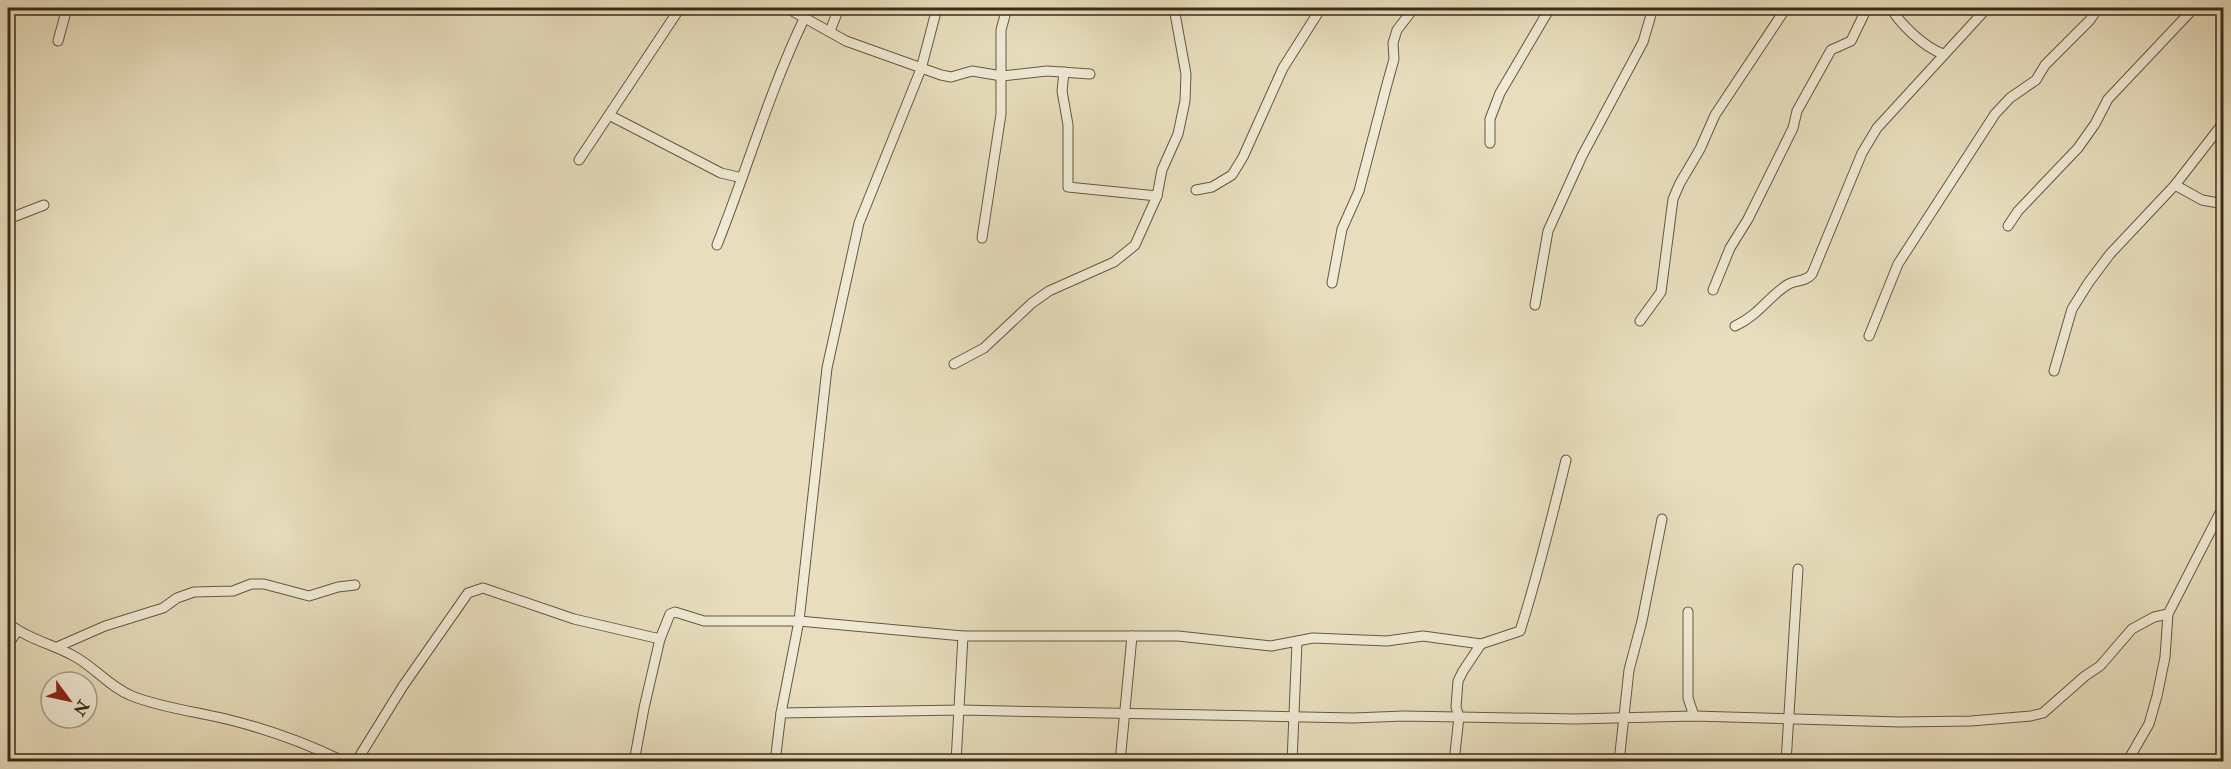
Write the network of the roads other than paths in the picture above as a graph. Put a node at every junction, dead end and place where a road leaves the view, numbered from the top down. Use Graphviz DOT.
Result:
graph roads {
  1 [pos="67,8"];
  2 [pos="680,8"];
  3 [pos="787,8"];
  4 [pos="839,8"];
  5 [pos="937,8"];
  6 [pos="1007,8"];
  7 [pos="1174,8"];
  8 [pos="1321,8"];
  9 [pos="1414,8"];
  10 [pos="1550,8"];
  11 [pos="1653,8"];
  12 [pos="1786,8"];
  13 [pos="1867,8"];
  14 [pos="1891,8"];
  15 [pos="1987,8"];
  16 [pos="2098,8"];
  17 [pos="2194,8"];
  18 [pos="804,19"];
  19 [pos="830,31"];
  20 [pos="58,41"];
  21 [pos="1943,54"];
  22 [pos="921,69"];
  23 [pos="1064,72"];
  24 [pos="1090,74"];
  25 [pos="1002,76"];
  26 [pos="609,115"];
  27 [pos="2223,122"];
  28 [pos="1490,143"];
  29 [pos="579,160"];
  30 [pos="742,178"];
  31 [pos="2175,185"];
  32 [pos="1197,190"];
  33 [pos="1157,196"];
  34 [pos="2223,204"];
  35 [pos="44,206"];
  36 [pos="8,219"];
  37 [pos="2008,226"];
  38 [pos="982,238"];
  39 [pos="717,245"];
  40 [pos="1332,284"];
  41 [pos="1713,290"];
  42 [pos="1535,305"];
  43 [pos="1641,321"];
  44 [pos="1735,326"];
  45 [pos="1869,336"];
  46 [pos="954,364"];
  47 [pos="2054,371"];
  48 [pos="1566,460"];
  49 [pos="2223,505"];
  50 [pos="1662,519"];
  51 [pos="1798,569"];
  52 [pos="355,585"];
  53 [pos="1688,612"];
  54 [pos="2168,614"];
  55 [pos="799,621"];
  56 [pos="8,623"];
  57 [pos="12,630"];
  58 [pos="963,636"];
  59 [pos="1132,636"];
  60 [pos="660,639"];
  61 [pos="1297,642"];
  62 [pos="1481,644"];
  63 [pos="8,645"];
  64 [pos="57,647"];
  65 [pos="960,710"];
  66 [pos="781,713"];
  67 [pos="1126,715"];
  68 [pos="1293,716"];
  69 [pos="1694,716"];
  70 [pos="1459,717"];
  71 [pos="1626,717"];
  72 [pos="1790,719"];
  73 [pos="345,762"];
  74 [pos="356,762"];
  75 [pos="634,762"];
  76 [pos="775,762"];
  77 [pos="956,762"];
  78 [pos="1120,762"];
  79 [pos="1292,762"];
  80 [pos="1454,762"];
  81 [pos="1619,762"];
  82 [pos="1786,762"];
  83 [pos="2127,762"];
  1 -- 20 [label="street"];
  2 -- 26 [label="street"];
  3 -- 18 [label="street"];
  4 -- 19 [label="street"];
  5 -- 22 [label="street"];
  6 -- 25 [label="street"];
  7 -- 33 [label="street"];
  8 -- 32 [label="street"];
  9 -- 40 [label="street"];
  10 -- 28 [label="street"];
  11 -- 42 [label="street"];
  12 -- 43 [label="street"];
  13 -- 41 [label="street"];
  14 -- 21 [label="street"];
  15 -- 21 [label="street"];
  16 -- 45 [label="street"];
  17 -- 37 [label="street"];
  18 -- 19 [label="street"];
  18 -- 30 [label="street"];
  19 -- 22 [label="street"];
  21 -- 44 [label="street"];
  22 -- 25 [label="street"];
  22 -- 55 [label="street"];
  23 -- 24 [label="street"];
  23 -- 25 [label="street"];
  23 -- 33 [label="street"];
  25 -- 38 [label="street"];
  26 -- 29 [label="street"];
  26 -- 30 [label="street"];
  27 -- 31 [label="street"];
  30 -- 39 [label="street"];
  31 -- 34 [label="street"];
  31 -- 47 [label="street"];
  33 -- 46 [label="street"];
  35 -- 36 [label="street"];
  48 -- 62 [label="street"];
  49 -- 54 [label="street"];
  50 -- 71 [label="street"];
  51 -- 72 [label="street"];
  52 -- 64 [label="street"];
  53 -- 69 [label="street"];
  54 -- 72 [label="street"];
  54 -- 83 [label="street"];
  55 -- 58 [label="street"];
  55 -- 60 [label="street"];
  55 -- 66 [label="street"];
  56 -- 57 [label="street"];
  57 -- 63 [label="street"];
  57 -- 64 [label="street"];
  58 -- 59 [label="street"];
  58 -- 65 [label="street"];
  59 -- 61 [label="street"];
  59 -- 67 [label="street"];
  60 -- 74 [label="street"];
  60 -- 75 [label="street"];
  61 -- 62 [label="street"];
  61 -- 68 [label="street"];
  62 -- 70 [label="street"];
  64 -- 73 [label="street"];
  65 -- 66 [label="street"];
  65 -- 67 [label="street"];
  65 -- 77 [label="street"];
  66 -- 76 [label="street"];
  67 -- 68 [label="street"];
  67 -- 78 [label="street"];
  68 -- 70 [label="street"];
  68 -- 79 [label="street"];
  69 -- 71 [label="street"];
  69 -- 72 [label="street"];
  70 -- 71 [label="street"];
  70 -- 80 [label="street"];
  71 -- 81 [label="street"];
  72 -- 82 [label="street"];
}
